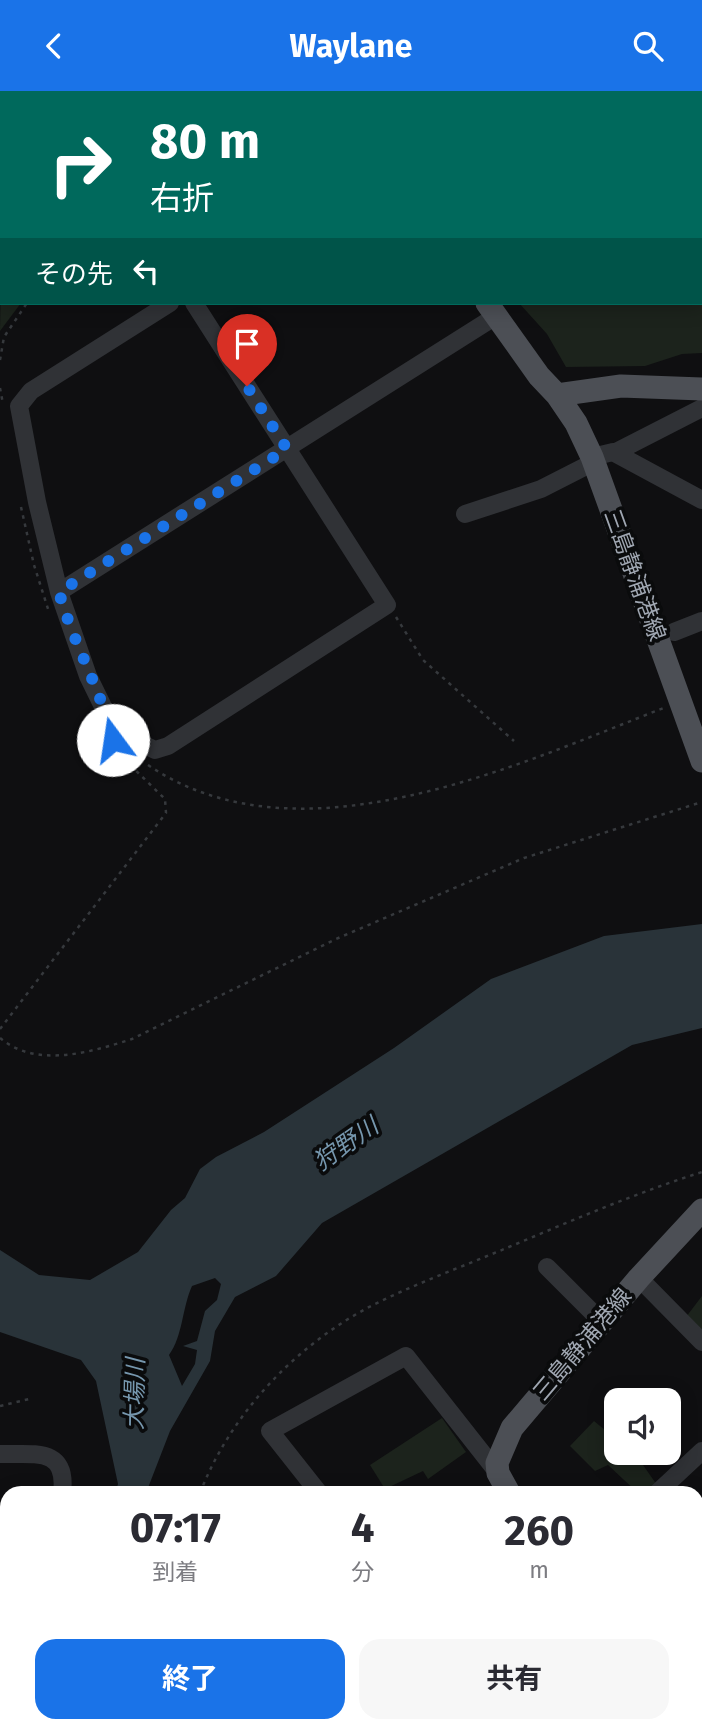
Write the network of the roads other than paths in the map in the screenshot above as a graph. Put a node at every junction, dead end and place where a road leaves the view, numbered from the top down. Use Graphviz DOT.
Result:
graph roads {
  1 [pos="167,305"];
  2 [pos="195,305"];
  3 [pos="491,309"];
  4 [pos="702,389"];
  5 [pos="557,395"];
  6 [pos="702,408"];
  7 [pos="287,449"];
  8 [pos="600,457"];
  9 [pos="702,500"];
  10 [pos="465,514"];
  11 [pos="59,592"];
  12 [pos="702,621"];
  13 [pos="674,632"];
  14 [pos="702,761"];
  15 [pos="702,1210"];
  16 [pos="547,1267"];
  17 [pos="639,1278"];
  18 [pos="601,1321"];
  19 [pos="702,1342"];
  20 [pos="702,1451"];
  21 [pos="0,1454"];
  22 [pos="503,1483"];
  23 [pos="63,1486"];
  24 [pos="313,1486"];
  25 [pos="664,1486"];
  1 -- 11 [label="street"];
  2 -- 7 [label="street"];
  3 -- 5 [label="main road, 三島静浦港線"];
  3 -- 7 [label="street"];
  4 -- 5 [label="main road"];
  5 -- 8 [label="main road, 三島静浦港線"];
  6 -- 8 [label="street"];
  7 -- 11 [label="street"];
  7 -- 11 [label="street"];
  8 -- 9 [label="street"];
  8 -- 10 [label="street"];
  8 -- 14 [label="main road, 三島静浦港線"];
  12 -- 13 [label="street"];
  15 -- 17 [label="main road, 三島静浦港線"];
  16 -- 18 [label="street"];
  17 -- 18 [label="main road, 三島静浦港線"];
  17 -- 19 [label="street"];
  18 -- 22 [label="main road, 三島静浦港線"];
  20 -- 25 [label="street"];
  21 -- 23 [label="street"];
  22 -- 24 [label="street"];
}
